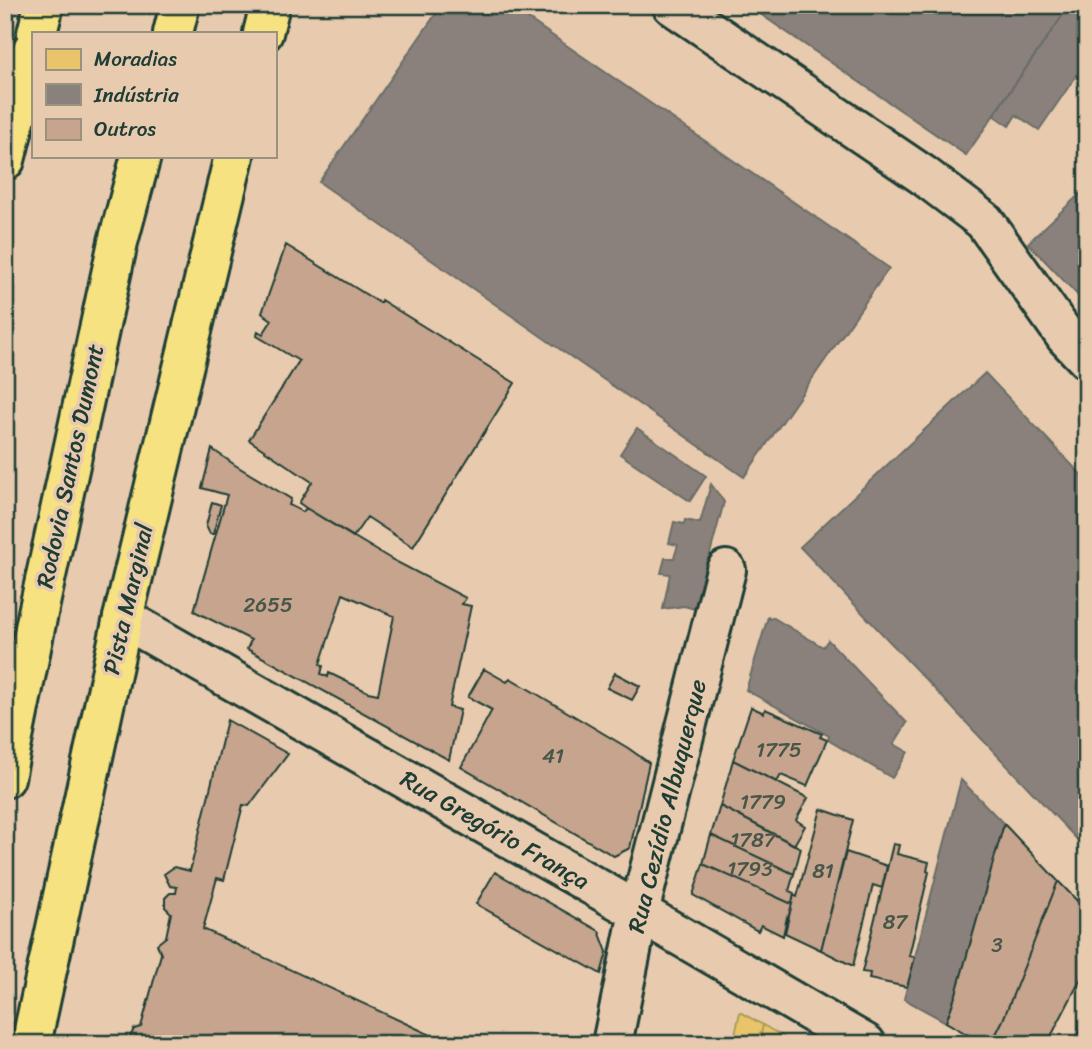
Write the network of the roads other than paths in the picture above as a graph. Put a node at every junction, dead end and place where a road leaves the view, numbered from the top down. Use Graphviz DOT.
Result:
graph roads {
  1 [pos="44,5"];
  2 [pos="180,5"];
  3 [pos="270,5"];
  4 [pos="672,5"];
  5 [pos="37,32"];
  6 [pos="173,32"];
  7 [pos="263,32"];
  8 [pos="32,53"];
  9 [pos="141,158"];
  10 [pos="234,158"];
  11 [pos="5,160"];
  12 [pos="1087,359"];
  13 [pos="726,570"];
  14 [pos="123,618"];
  15 [pos="5,778"];
  16 [pos="639,912"];
  17 [pos="31,1044"];
  18 [pos="612,1044"];
  19 [pos="866,1044"];
  1 -- 5 [label="main road"];
  2 -- 6 [label="main road"];
  3 -- 7 [label="main road"];
  4 -- 12 [label="street"];
  8 -- 11 [label="main road"];
  9 -- 15 [label="main road, Rodovia Santos Dumont"];
  10 -- 14 [label="main road, Pista Marginal"];
  13 -- 16 [label="street, Rua Cezídio Albuquerque"];
  14 -- 16 [label="street, Rua Gregório França"];
  14 -- 17 [label="main road, Pista Marginal"];
  16 -- 18 [label="street, Rua Cezídio Albuquerque"];
  16 -- 19 [label="street, Rua Gregório França"];
}
